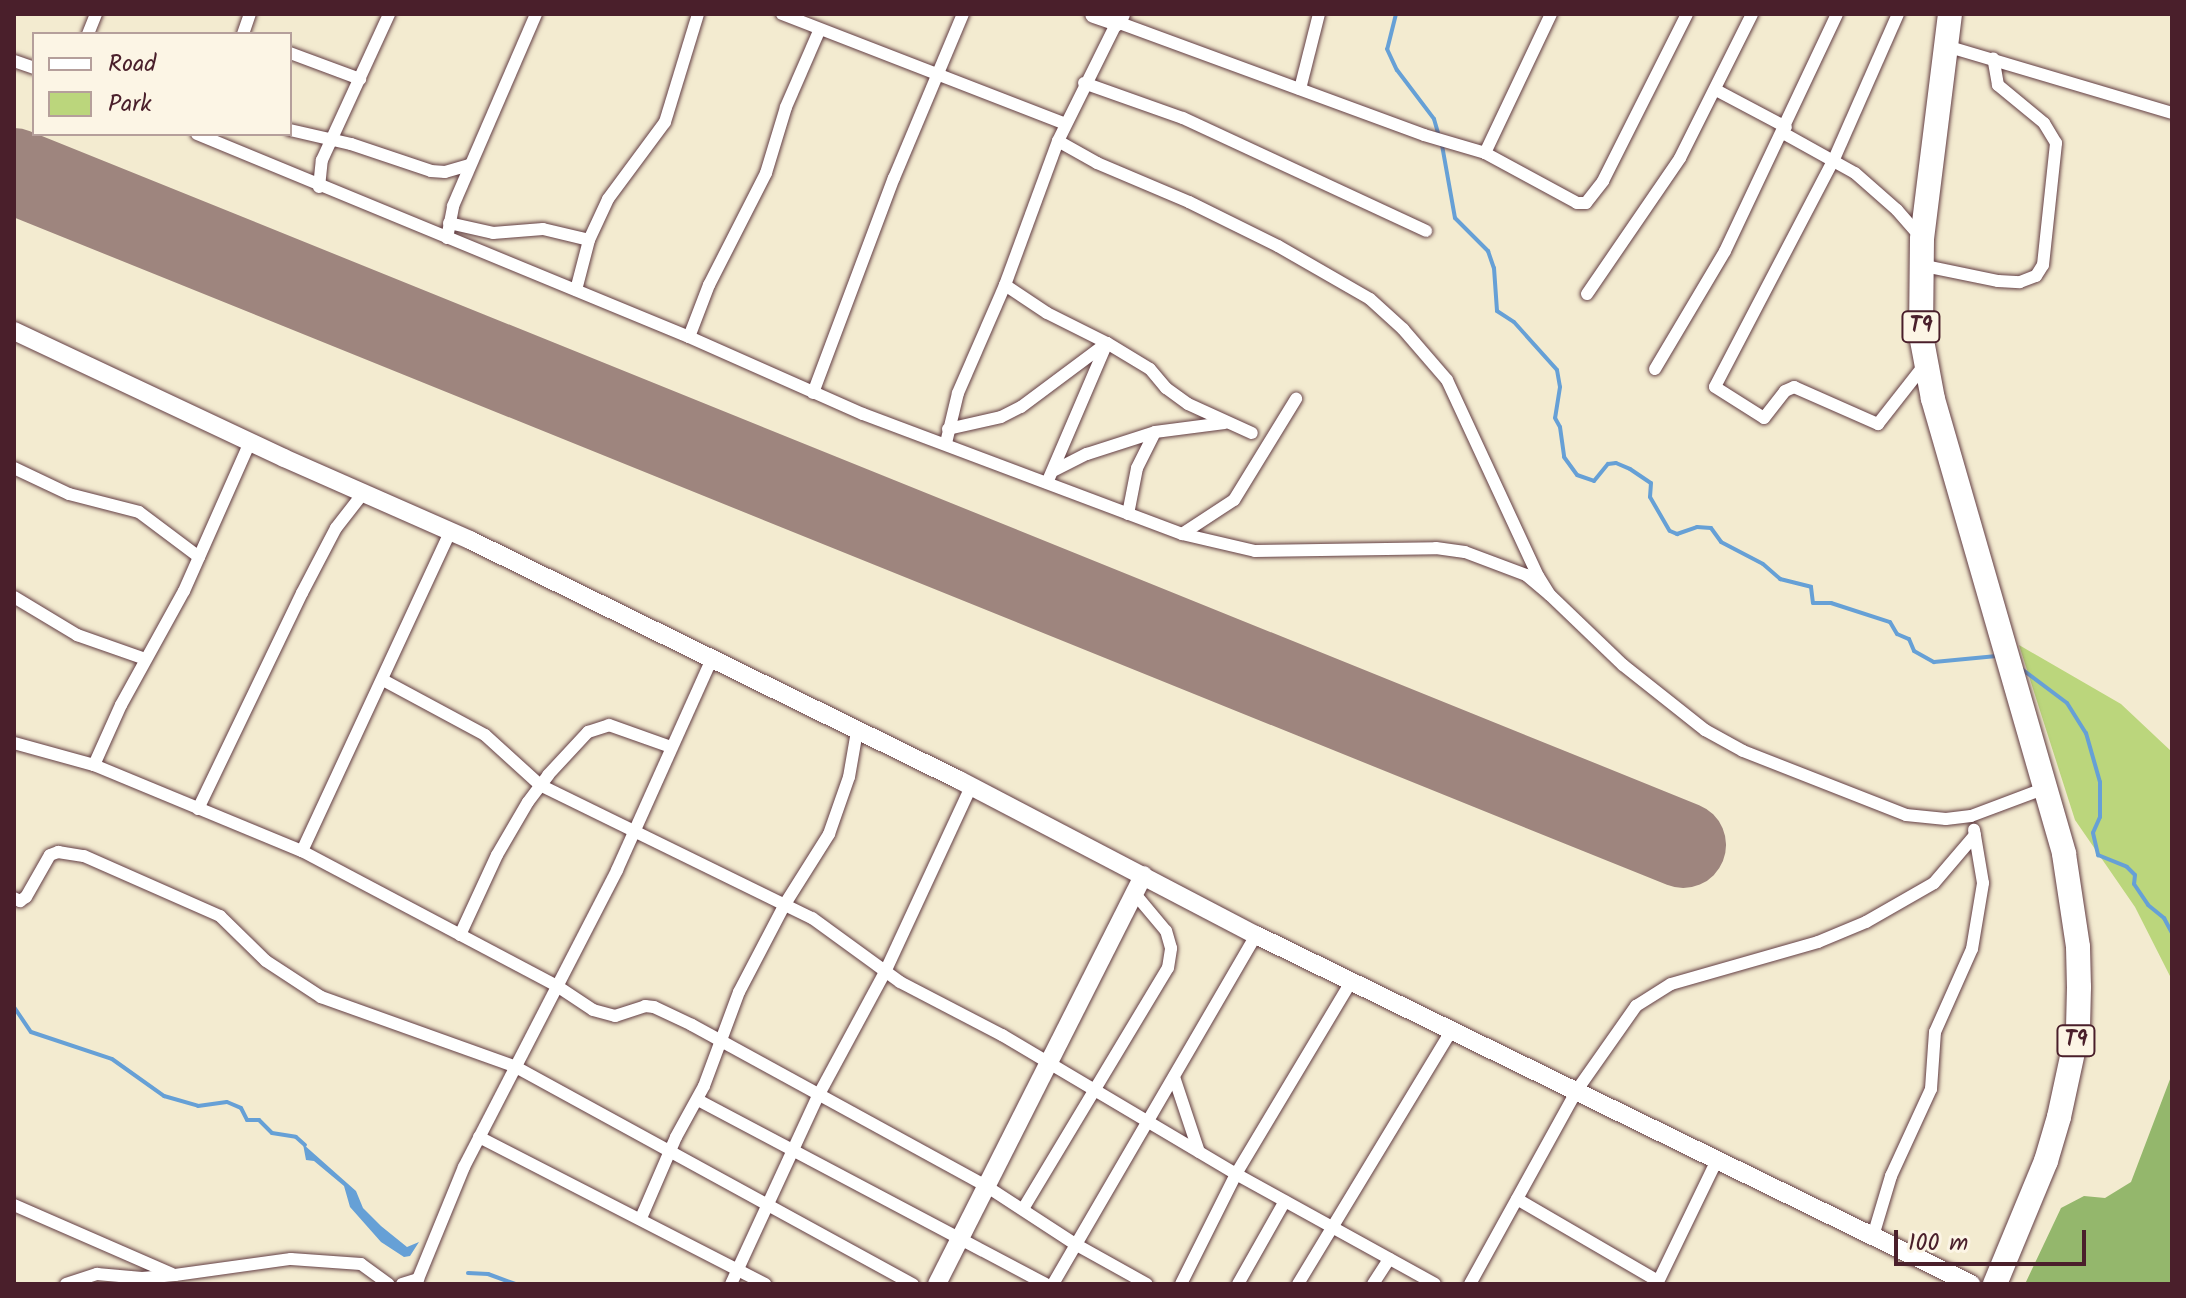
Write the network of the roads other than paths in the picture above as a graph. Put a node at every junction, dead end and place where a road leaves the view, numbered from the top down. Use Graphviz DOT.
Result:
graph roads {
  1 [pos="389,14"];
  2 [pos="536,14"];
  3 [pos="698,14"];
  4 [pos="782,14"];
  5 [pos="963,14"];
  6 [pos="1094,14"];
  7 [pos="1319,14"];
  8 [pos="1551,14"];
  9 [pos="1687,14"];
  10 [pos="1752,14"];
  11 [pos="1837,14"];
  12 [pos="1898,14"];
  13 [pos="1950,14"];
  14 [pos="1119,18"];
  15 [pos="819,31"];
  16 [pos="1946,46"];
  17 [pos="292,54"];
  18 [pos="1993,58"];
  19 [pos="938,72"];
  20 [pos="360,79"];
  21 [pos="1084,83"];
  22 [pos="1300,89"];
  23 [pos="1716,90"];
  24 [pos="2172,113"];
  25 [pos="1065,124"];
  26 [pos="292,130"];
  27 [pos="1784,130"];
  28 [pos="203,136"];
  29 [pos="333,139"];
  30 [pos="1058,141"];
  31 [pos="1485,153"];
  32 [pos="1834,159"];
  33 [pos="470,165"];
  34 [pos="319,187"];
  35 [pos="449,223"];
  36 [pos="1426,231"];
  37 [pos="447,238"];
  38 [pos="1922,239"];
  39 [pos="589,240"];
  40 [pos="1920,265"];
  41 [pos="1005,285"];
  42 [pos="576,290"];
  43 [pos="1587,294"];
  44 [pos="14,331"];
  45 [pos="689,337"];
  46 [pos="1107,343"];
  47 [pos="1925,364"];
  48 [pos="1655,369"];
  49 [pos="813,393"];
  50 [pos="1296,399"];
  51 [pos="1228,423"];
  52 [pos="1155,432"];
  53 [pos="1252,433"];
  54 [pos="947,436"];
  55 [pos="250,442"];
  56 [pos="14,468"];
  57 [pos="1053,471"];
  58 [pos="1047,483"];
  59 [pos="364,492"];
  60 [pos="1128,514"];
  61 [pos="450,532"];
  62 [pos="1182,534"];
  63 [pos="199,557"];
  64 [pos="1550,595"];
  65 [pos="14,597"];
  66 [pos="145,659"];
  67 [pos="711,661"];
  68 [pos="383,680"];
  69 [pos="857,731"];
  70 [pos="14,743"];
  71 [pos="671,747"];
  72 [pos="94,765"];
  73 [pos="540,785"];
  74 [pos="971,787"];
  75 [pos="2046,788"];
  76 [pos="198,809"];
  77 [pos="1971,816"];
  78 [pos="632,832"];
  79 [pos="1975,835"];
  80 [pos="302,851"];
  81 [pos="1144,875"];
  82 [pos="1135,894"];
  83 [pos="14,898"];
  84 [pos="785,904"];
  85 [pos="460,935"];
  86 [pos="1256,935"];
  87 [pos="885,972"];
  88 [pos="1351,982"];
  89 [pos="557,986"];
  90 [pos="1452,1030"];
  91 [pos="720,1039"];
  92 [pos="1047,1062"];
  93 [pos="514,1066"];
  94 [pos="1174,1077"];
  95 [pos="1577,1090"];
  96 [pos="1096,1092"];
  97 [pos="818,1096"];
  98 [pos="698,1100"];
  99 [pos="1149,1122"];
  100 [pos="479,1137"];
  101 [pos="670,1151"];
  102 [pos="792,1151"];
  103 [pos="1199,1152"];
  104 [pos="1716,1162"];
  105 [pos="1236,1174"];
  106 [pos="986,1186"];
  107 [pos="1517,1199"];
  108 [pos="1285,1201"];
  109 [pos="769,1204"];
  110 [pos="14,1205"];
  111 [pos="1023,1209"];
  112 [pos="641,1218"];
  113 [pos="1332,1227"];
  114 [pos="1873,1236"];
  115 [pos="961,1240"];
  116 [pos="1075,1244"];
  117 [pos="1389,1259"];
  118 [pos="738,1269"];
  119 [pos="175,1275"];
  120 [pos="1124,1278"];
  121 [pos="83,1280"];
  122 [pos="417,1282"];
  123 [pos="1657,1282"];
  124 [pos="66,1284"];
  125 [pos="389,1284"];
  126 [pos="402,1284"];
  127 [pos="731,1284"];
  128 [pos="765,1284"];
  129 [pos="913,1284"];
  130 [pos="937,1284"];
  131 [pos="1045,1284"];
  132 [pos="1053,1284"];
  133 [pos="1147,1284"];
  134 [pos="1181,1284"];
  135 [pos="1238,1284"];
  136 [pos="1298,1284"];
  137 [pos="1373,1284"];
  138 [pos="1435,1284"];
  139 [pos="1470,1284"];
  140 [pos="1971,1284"];
  141 [pos="1995,1284"];
  1 -- 20 [label="street"];
  2 -- 33 [label="street"];
  3 -- 39 [label="street"];
  4 -- 15 [label="street"];
  5 -- 19 [label="street"];
  6 -- 14 [label="street"];
  7 -- 22 [label="street"];
  8 -- 31 [label="street"];
  9 -- 31 [label="street"];
  10 -- 23 [label="street"];
  11 -- 27 [label="street"];
  12 -- 32 [label="street"];
  13 -- 16 [label="highway, T9"];
  14 -- 21 [label="street"];
  14 -- 22 [label="street"];
  15 -- 19 [label="street"];
  15 -- 45 [label="street"];
  16 -- 18 [label="street"];
  16 -- 38 [label="highway, T9"];
  17 -- 20 [label="street"];
  18 -- 24 [label="street"];
  18 -- 40 [label="street"];
  19 -- 25 [label="street"];
  19 -- 49 [label="street"];
  20 -- 29 [label="street"];
  21 -- 25 [label="street"];
  21 -- 36 [label="street"];
  22 -- 31 [label="street"];
  23 -- 27 [label="street"];
  23 -- 43 [label="street"];
  25 -- 30 [label="street"];
  26 -- 29 [label="street"];
  27 -- 32 [label="street"];
  27 -- 48 [label="street"];
  28 -- 34 [label="street"];
  29 -- 33 [label="street"];
  29 -- 34 [label="street"];
  30 -- 41 [label="street"];
  30 -- 64 [label="street"];
  32 -- 38 [label="street"];
  32 -- 47 [label="street"];
  33 -- 35 [label="street"];
  34 -- 37 [label="street"];
  35 -- 37 [label="street"];
  35 -- 39 [label="street"];
  37 -- 42 [label="street"];
  38 -- 40 [label="highway, T9"];
  39 -- 42 [label="street"];
  40 -- 47 [label="highway, T9"];
  41 -- 46 [label="street"];
  41 -- 54 [label="street"];
  42 -- 45 [label="street"];
  44 -- 55 [label="street"];
  45 -- 49 [label="street"];
  46 -- 51 [label="street"];
  46 -- 54 [label="street"];
  46 -- 57 [label="street"];
  47 -- 75 [label="highway, T9"];
  49 -- 54 [label="street"];
  50 -- 62 [label="street"];
  51 -- 52 [label="street"];
  51 -- 53 [label="street"];
  52 -- 57 [label="street"];
  52 -- 60 [label="street"];
  54 -- 58 [label="street"];
  55 -- 59 [label="street"];
  55 -- 63 [label="street"];
  56 -- 63 [label="street"];
  57 -- 58 [label="street"];
  58 -- 60 [label="street"];
  59 -- 61 [label="street"];
  59 -- 76 [label="street"];
  60 -- 62 [label="street"];
  61 -- 67 [label="street"];
  61 -- 68 [label="street"];
  62 -- 64 [label="street"];
  63 -- 66 [label="street"];
  64 -- 77 [label="street"];
  65 -- 66 [label="street"];
  66 -- 72 [label="street"];
  67 -- 69 [label="street"];
  67 -- 71 [label="street"];
  68 -- 73 [label="street"];
  68 -- 80 [label="street"];
  69 -- 74 [label="street"];
  69 -- 84 [label="street"];
  70 -- 72 [label="street"];
  71 -- 73 [label="street"];
  71 -- 78 [label="street"];
  72 -- 76 [label="street"];
  73 -- 78 [label="street"];
  73 -- 85 [label="street"];
  74 -- 81 [label="street"];
  74 -- 87 [label="street"];
  75 -- 77 [label="street"];
  75 -- 141 [label="highway, T9"];
  76 -- 80 [label="street"];
  77 -- 79 [label="street"];
  78 -- 84 [label="street"];
  78 -- 89 [label="street"];
  79 -- 95 [label="street"];
  79 -- 114 [label="street"];
  80 -- 85 [label="street"];
  81 -- 82 [label="street"];
  81 -- 86 [label="street"];
  82 -- 92 [label="street"];
  82 -- 96 [label="street"];
  83 -- 93 [label="street"];
  84 -- 87 [label="street"];
  84 -- 91 [label="street"];
  85 -- 89 [label="street"];
  86 -- 88 [label="street"];
  86 -- 94 [label="street"];
  87 -- 92 [label="street"];
  87 -- 97 [label="street"];
  88 -- 90 [label="street"];
  88 -- 105 [label="street"];
  89 -- 91 [label="street"];
  89 -- 93 [label="street"];
  90 -- 95 [label="street"];
  90 -- 113 [label="street"];
  91 -- 97 [label="street"];
  91 -- 98 [label="street"];
  92 -- 96 [label="street"];
  92 -- 106 [label="street"];
  93 -- 100 [label="street"];
  93 -- 101 [label="street"];
  94 -- 99 [label="street"];
  94 -- 103 [label="street"];
  95 -- 104 [label="street"];
  95 -- 107 [label="street"];
  96 -- 99 [label="street"];
  96 -- 111 [label="street"];
  97 -- 102 [label="street"];
  97 -- 106 [label="street"];
  98 -- 101 [label="street"];
  98 -- 102 [label="street"];
  99 -- 103 [label="street"];
  99 -- 116 [label="street"];
  100 -- 112 [label="street"];
  100 -- 122 [label="street"];
  101 -- 109 [label="street"];
  101 -- 112 [label="street"];
  102 -- 109 [label="street"];
  102 -- 115 [label="street"];
  103 -- 105 [label="street"];
  104 -- 114 [label="street"];
  104 -- 123 [label="street"];
  105 -- 108 [label="street"];
  105 -- 134 [label="street"];
  106 -- 111 [label="street"];
  106 -- 115 [label="street"];
  107 -- 123 [label="street"];
  107 -- 139 [label="street"];
  108 -- 113 [label="street"];
  108 -- 135 [label="street"];
  109 -- 118 [label="street"];
  109 -- 129 [label="street"];
  110 -- 119 [label="street"];
  111 -- 116 [label="street"];
  112 -- 118 [label="street"];
  113 -- 117 [label="street"];
  113 -- 136 [label="street"];
  114 -- 140 [label="street"];
  115 -- 130 [label="street"];
  115 -- 131 [label="street"];
  116 -- 120 [label="street"];
  116 -- 132 [label="street"];
  117 -- 137 [label="street"];
  117 -- 138 [label="street"];
  118 -- 127 [label="street"];
  118 -- 128 [label="street"];
  119 -- 121 [label="street"];
  119 -- 125 [label="street"];
  120 -- 133 [label="street"];
  121 -- 124 [label="street"];
  122 -- 126 [label="street"];
}
